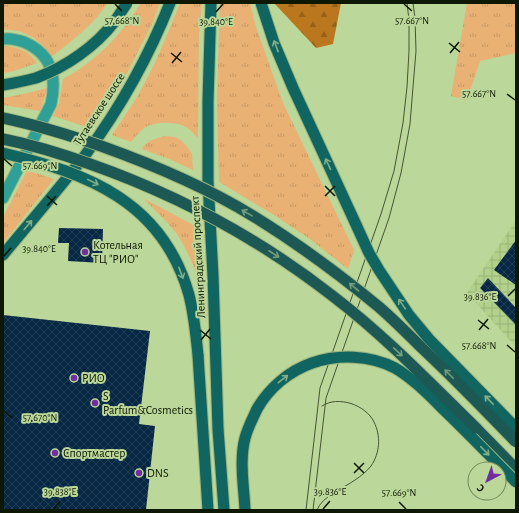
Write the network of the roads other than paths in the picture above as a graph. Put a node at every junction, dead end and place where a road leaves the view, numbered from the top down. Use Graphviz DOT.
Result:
graph roads {
  1 [pos="127,3"];
  2 [pos="170,3"];
  3 [pos="211,3"];
  4 [pos="261,3"];
  5 [pos="3,39"];
  6 [pos="3,85"];
  7 [pos="3,118"];
  8 [pos="3,139"];
  9 [pos="3,153"];
  10 [pos="3,198"];
  11 [pos="3,255"];
  12 [pos="516,428"];
  13 [pos="516,442"];
  14 [pos="516,470"];
  15 [pos="516,482"];
  16 [pos="208,510"];
  17 [pos="224,510"];
  18 [pos="245,510"];
  1 -- 6 [label="main road, bridge"];
  11 -- 2 [label="main road, Тутаевское шоссе, one-way"];
  3 -- 17 [label="main road, Ленинградский проспект"];
  12 -- 4 [label="main road, one-way, bridge"];
  5 -- 10 [label="street"];
  13 -- 7 [label="highway, one-way, bridge"];
  8 -- 14 [label="highway, one-way, bridge"];
  9 -- 16 [label="main road, one-way, bridge"];
  18 -- 15 [label="main road, one-way, bridge"];
}
